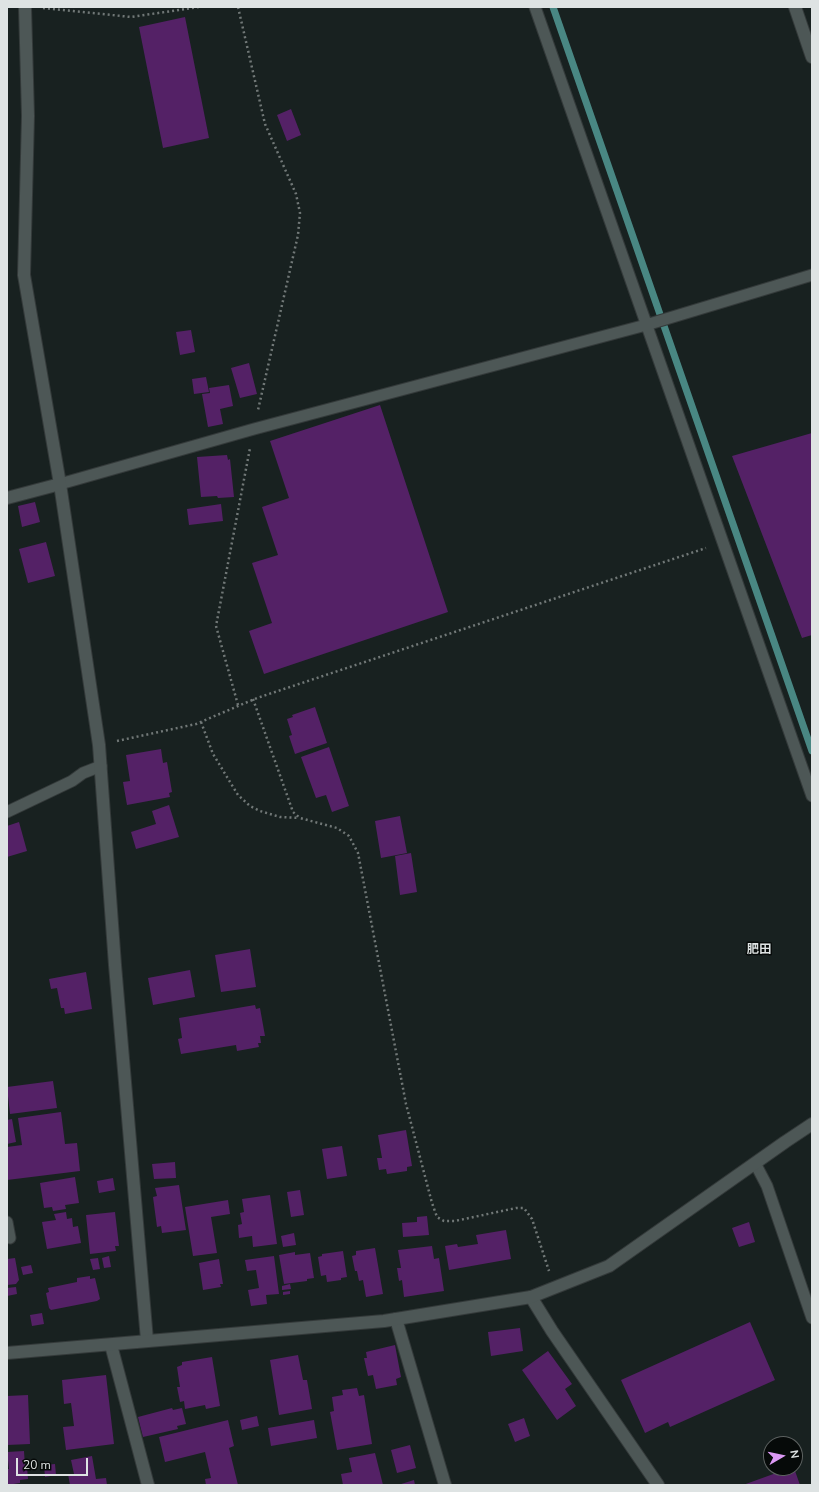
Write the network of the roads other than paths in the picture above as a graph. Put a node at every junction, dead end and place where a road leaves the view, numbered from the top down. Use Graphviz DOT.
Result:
graph roads {
  1 [pos="26,7"];
  2 [pos="535,7"];
  3 [pos="795,7"];
  4 [pos="812,57"];
  5 [pos="812,275"];
  6 [pos="650,323"];
  7 [pos="60,484"];
  8 [pos="7,498"];
  9 [pos="101,766"];
  10 [pos="812,796"];
  11 [pos="7,812"];
  12 [pos="812,1124"];
  13 [pos="755,1163"];
  14 [pos="7,1222"];
  15 [pos="10,1238"];
  16 [pos="532,1297"];
  17 [pos="396,1318"];
  18 [pos="812,1318"];
  19 [pos="147,1340"];
  20 [pos="110,1345"];
  21 [pos="7,1353"];
  22 [pos="148,1485"];
  23 [pos="445,1485"];
  24 [pos="658,1485"];
  1 -- 7 [label="street"];
  2 -- 6 [label="lane"];
  3 -- 4 [label="street"];
  5 -- 6 [label="lane"];
  6 -- 7 [label="lane"];
  6 -- 10 [label="lane"];
  7 -- 8 [label="street"];
  7 -- 9 [label="street"];
  9 -- 11 [label="lane"];
  9 -- 19 [label="street"];
  12 -- 13 [label="street"];
  13 -- 16 [label="street"];
  13 -- 18 [label="lane"];
  14 -- 15 [label="lane"];
  16 -- 17 [label="street"];
  16 -- 24 [label="street"];
  17 -- 19 [label="street"];
  17 -- 23 [label="street"];
  19 -- 20 [label="street"];
  20 -- 21 [label="street"];
  20 -- 22 [label="street"];
}
